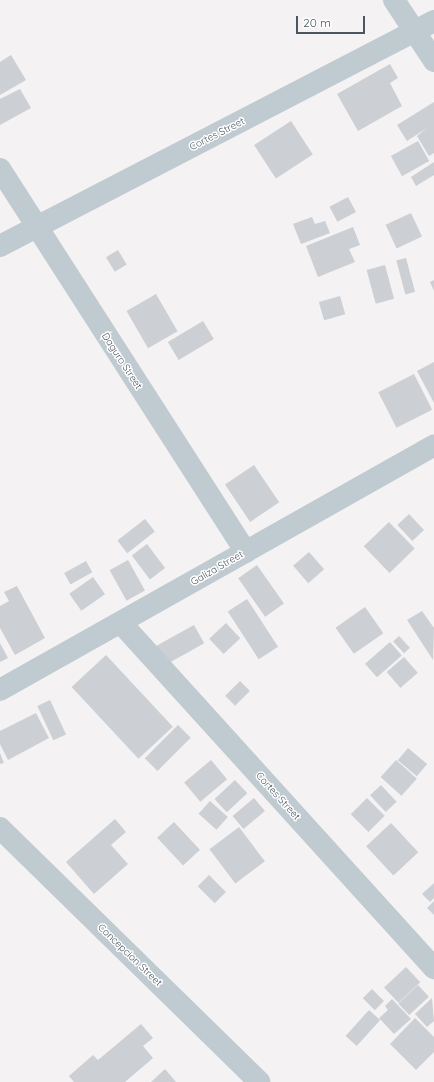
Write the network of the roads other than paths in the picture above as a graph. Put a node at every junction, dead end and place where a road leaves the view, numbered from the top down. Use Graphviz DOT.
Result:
graph roads {
  1 [pos="394,0"];
  2 [pos="434,21"];
  3 [pos="414,32"];
  4 [pos="434,61"];
  5 [pos="0,169"];
  6 [pos="36,228"];
  7 [pos="0,246"];
  8 [pos="434,445"];
  9 [pos="246,552"];
  10 [pos="121,623"];
  11 [pos="0,690"];
  12 [pos="0,828"];
  13 [pos="434,968"];
  14 [pos="259,1082"];
  1 -- 3 [label="street"];
  2 -- 3 [label="street, Cortes Street"];
  3 -- 4 [label="street"];
  3 -- 6 [label="street, Cortes Street"];
  5 -- 6 [label="street, Daguro Street"];
  6 -- 7 [label="street, Cortes Street"];
  6 -- 9 [label="street, Daguro Street"];
  8 -- 9 [label="street, Galiza Street"];
  9 -- 10 [label="street, Galiza Street"];
  10 -- 11 [label="street, Galiza Street"];
  10 -- 13 [label="street, Cortes Street"];
  12 -- 14 [label="street, Concepcion Street"];
}
